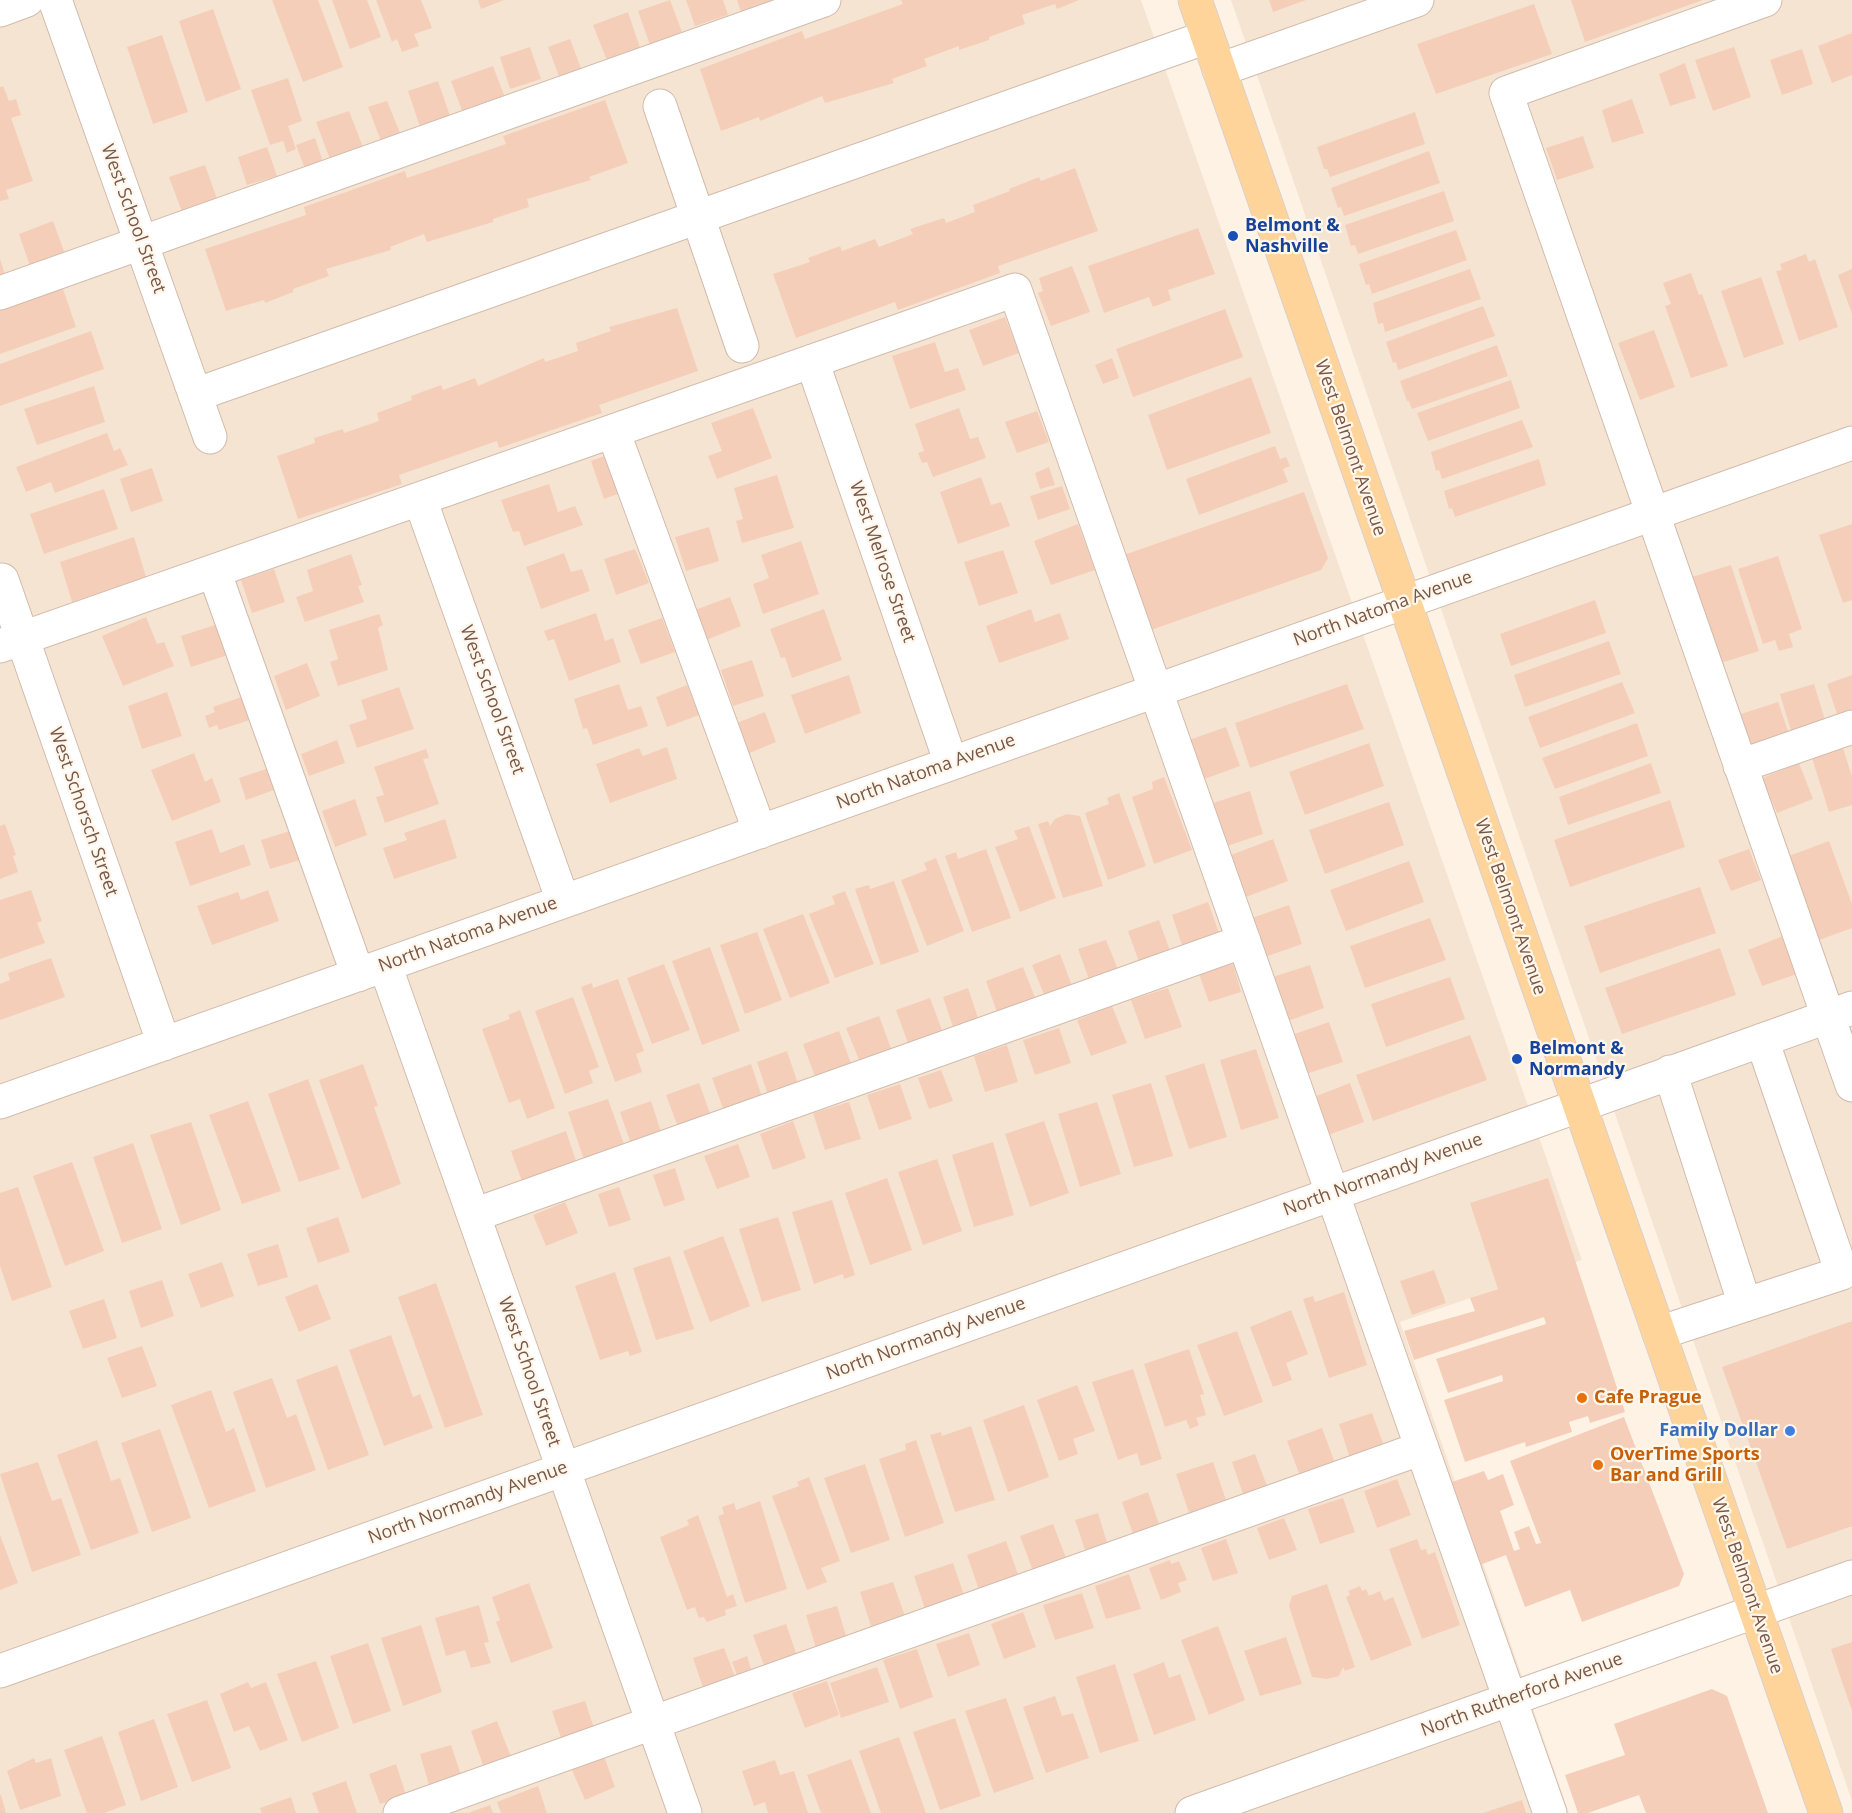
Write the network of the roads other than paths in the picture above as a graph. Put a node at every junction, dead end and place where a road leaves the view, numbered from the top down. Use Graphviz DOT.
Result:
graph roads {
  1 [pos="27,0"];
  2 [pos="56,0"];
  3 [pos="824,0"];
  4 [pos="1195,0"];
  5 [pos="1417,0"];
  6 [pos="1765,0"];
  7 [pos="0,9"];
  8 [pos="1208,37"];
  9 [pos="1219,70"];
  10 [pos="660,106"];
  11 [pos="698,217"];
  12 [pos="142,243"];
  13 [pos="0,293"];
  14 [pos="742,346"];
  15 [pos="812,361"];
  16 [pos="195,395"];
  17 [pos="613,431"];
  18 [pos="210,437"];
  19 [pos="1852,443"];
  20 [pos="420,499"];
  21 [pos="1653,514"];
  22 [pos="214,571"];
  23 [pos="2,580"];
  24 [pos="1404,601"];
  25 [pos="11,642"];
  26 [pos="1155,690"];
  27 [pos="1852,727"];
  28 [pos="951,763"];
  29 [pos="1740,766"];
  30 [pos="760,832"];
  31 [pos="563,901"];
  32 [pos="1244,942"];
  33 [pos="371,970"];
  34 [pos="1840,1012"];
  35 [pos="1762,1040"];
  36 [pos="164,1044"];
  37 [pos="1670,1072"];
  38 [pos="1852,1085"];
  39 [pos="0,1102"];
  40 [pos="1579,1104"];
  41 [pos="1332,1193"];
  42 [pos="474,1215"];
  43 [pos="1745,1305"];
  44 [pos="1659,1333"];
  45 [pos="1422,1448"];
  46 [pos="563,1469"];
  47 [pos="1852,1577"];
  48 [pos="1756,1611"];
  49 [pos="0,1671"];
  50 [pos="1510,1699"];
  51 [pos="653,1723"];
  52 [pos="400,1813"];
  53 [pos="685,1813"];
  54 [pos="1192,1813"];
  55 [pos="1550,1813"];
  56 [pos="1826,1813"];
  1 -- 7 [label="street"];
  2 -- 12 [label="street, West School Street"];
  3 -- 12 [label="street"];
  4 -- 8 [label="main road, West Belmont Avenue"];
  5 -- 9 [label="street"];
  6 -- 21 [label="street"];
  8 -- 9 [label="main road, West Belmont Avenue"];
  8 -- 11 [label="street"];
  9 -- 24 [label="main road, West Belmont Avenue"];
  10 -- 11 [label="street"];
  11 -- 14 [label="street"];
  11 -- 16 [label="street"];
  12 -- 13 [label="street"];
  12 -- 16 [label="street, West School Street"];
  15 -- 17 [label="street"];
  15 -- 26 [label="street"];
  15 -- 28 [label="street, West Melrose Street"];
  16 -- 18 [label="street, West School Street"];
  17 -- 20 [label="street"];
  17 -- 30 [label="street"];
  19 -- 21 [label="street, North Natoma Avenue"];
  20 -- 22 [label="street"];
  20 -- 31 [label="street, West School Street"];
  21 -- 24 [label="street, North Natoma Avenue"];
  21 -- 29 [label="street"];
  22 -- 25 [label="street"];
  22 -- 33 [label="street, West School Street"];
  23 -- 25 [label="street, West Schorsch Street"];
  24 -- 26 [label="street, North Natoma Avenue"];
  24 -- 40 [label="main road, West Belmont Avenue"];
  25 -- 36 [label="street, West Schorsch Street"];
  26 -- 28 [label="street, North Natoma Avenue"];
  26 -- 32 [label="street"];
  27 -- 29 [label="street"];
  28 -- 30 [label="street, North Natoma Avenue"];
  29 -- 34 [label="street"];
  30 -- 31 [label="street, North Natoma Avenue"];
  31 -- 33 [label="street, North Natoma Avenue"];
  32 -- 41 [label="street"];
  32 -- 42 [label="street"];
  33 -- 36 [label="street, North Natoma Avenue"];
  33 -- 42 [label="street, West School Street"];
  34 -- 35 [label="street, North Normandy Avenue"];
  34 -- 38 [label="street"];
  35 -- 37 [label="street, North Normandy Avenue"];
  35 -- 43 [label="street"];
  36 -- 39 [label="street, North Natoma Avenue"];
  37 -- 40 [label="street, North Normandy Avenue"];
  37 -- 43 [label="street"];
  40 -- 41 [label="street, North Normandy Avenue"];
  40 -- 44 [label="main road, West Belmont Avenue"];
  41 -- 45 [label="street"];
  41 -- 46 [label="street, North Normandy Avenue"];
  42 -- 46 [label="street, West School Street"];
  43 -- 44 [label="street"];
  44 -- 48 [label="main road, West Belmont Avenue"];
  45 -- 50 [label="street"];
  45 -- 51 [label="street"];
  46 -- 49 [label="street, North Normandy Avenue"];
  46 -- 51 [label="street, West School Street"];
  47 -- 48 [label="street, North Rutherford Avenue"];
  48 -- 50 [label="street, North Rutherford Avenue"];
  48 -- 56 [label="main road, West Belmont Avenue"];
  50 -- 54 [label="street, North Rutherford Avenue"];
  50 -- 55 [label="street"];
  51 -- 52 [label="street"];
  51 -- 53 [label="street, West School Street"];
}
